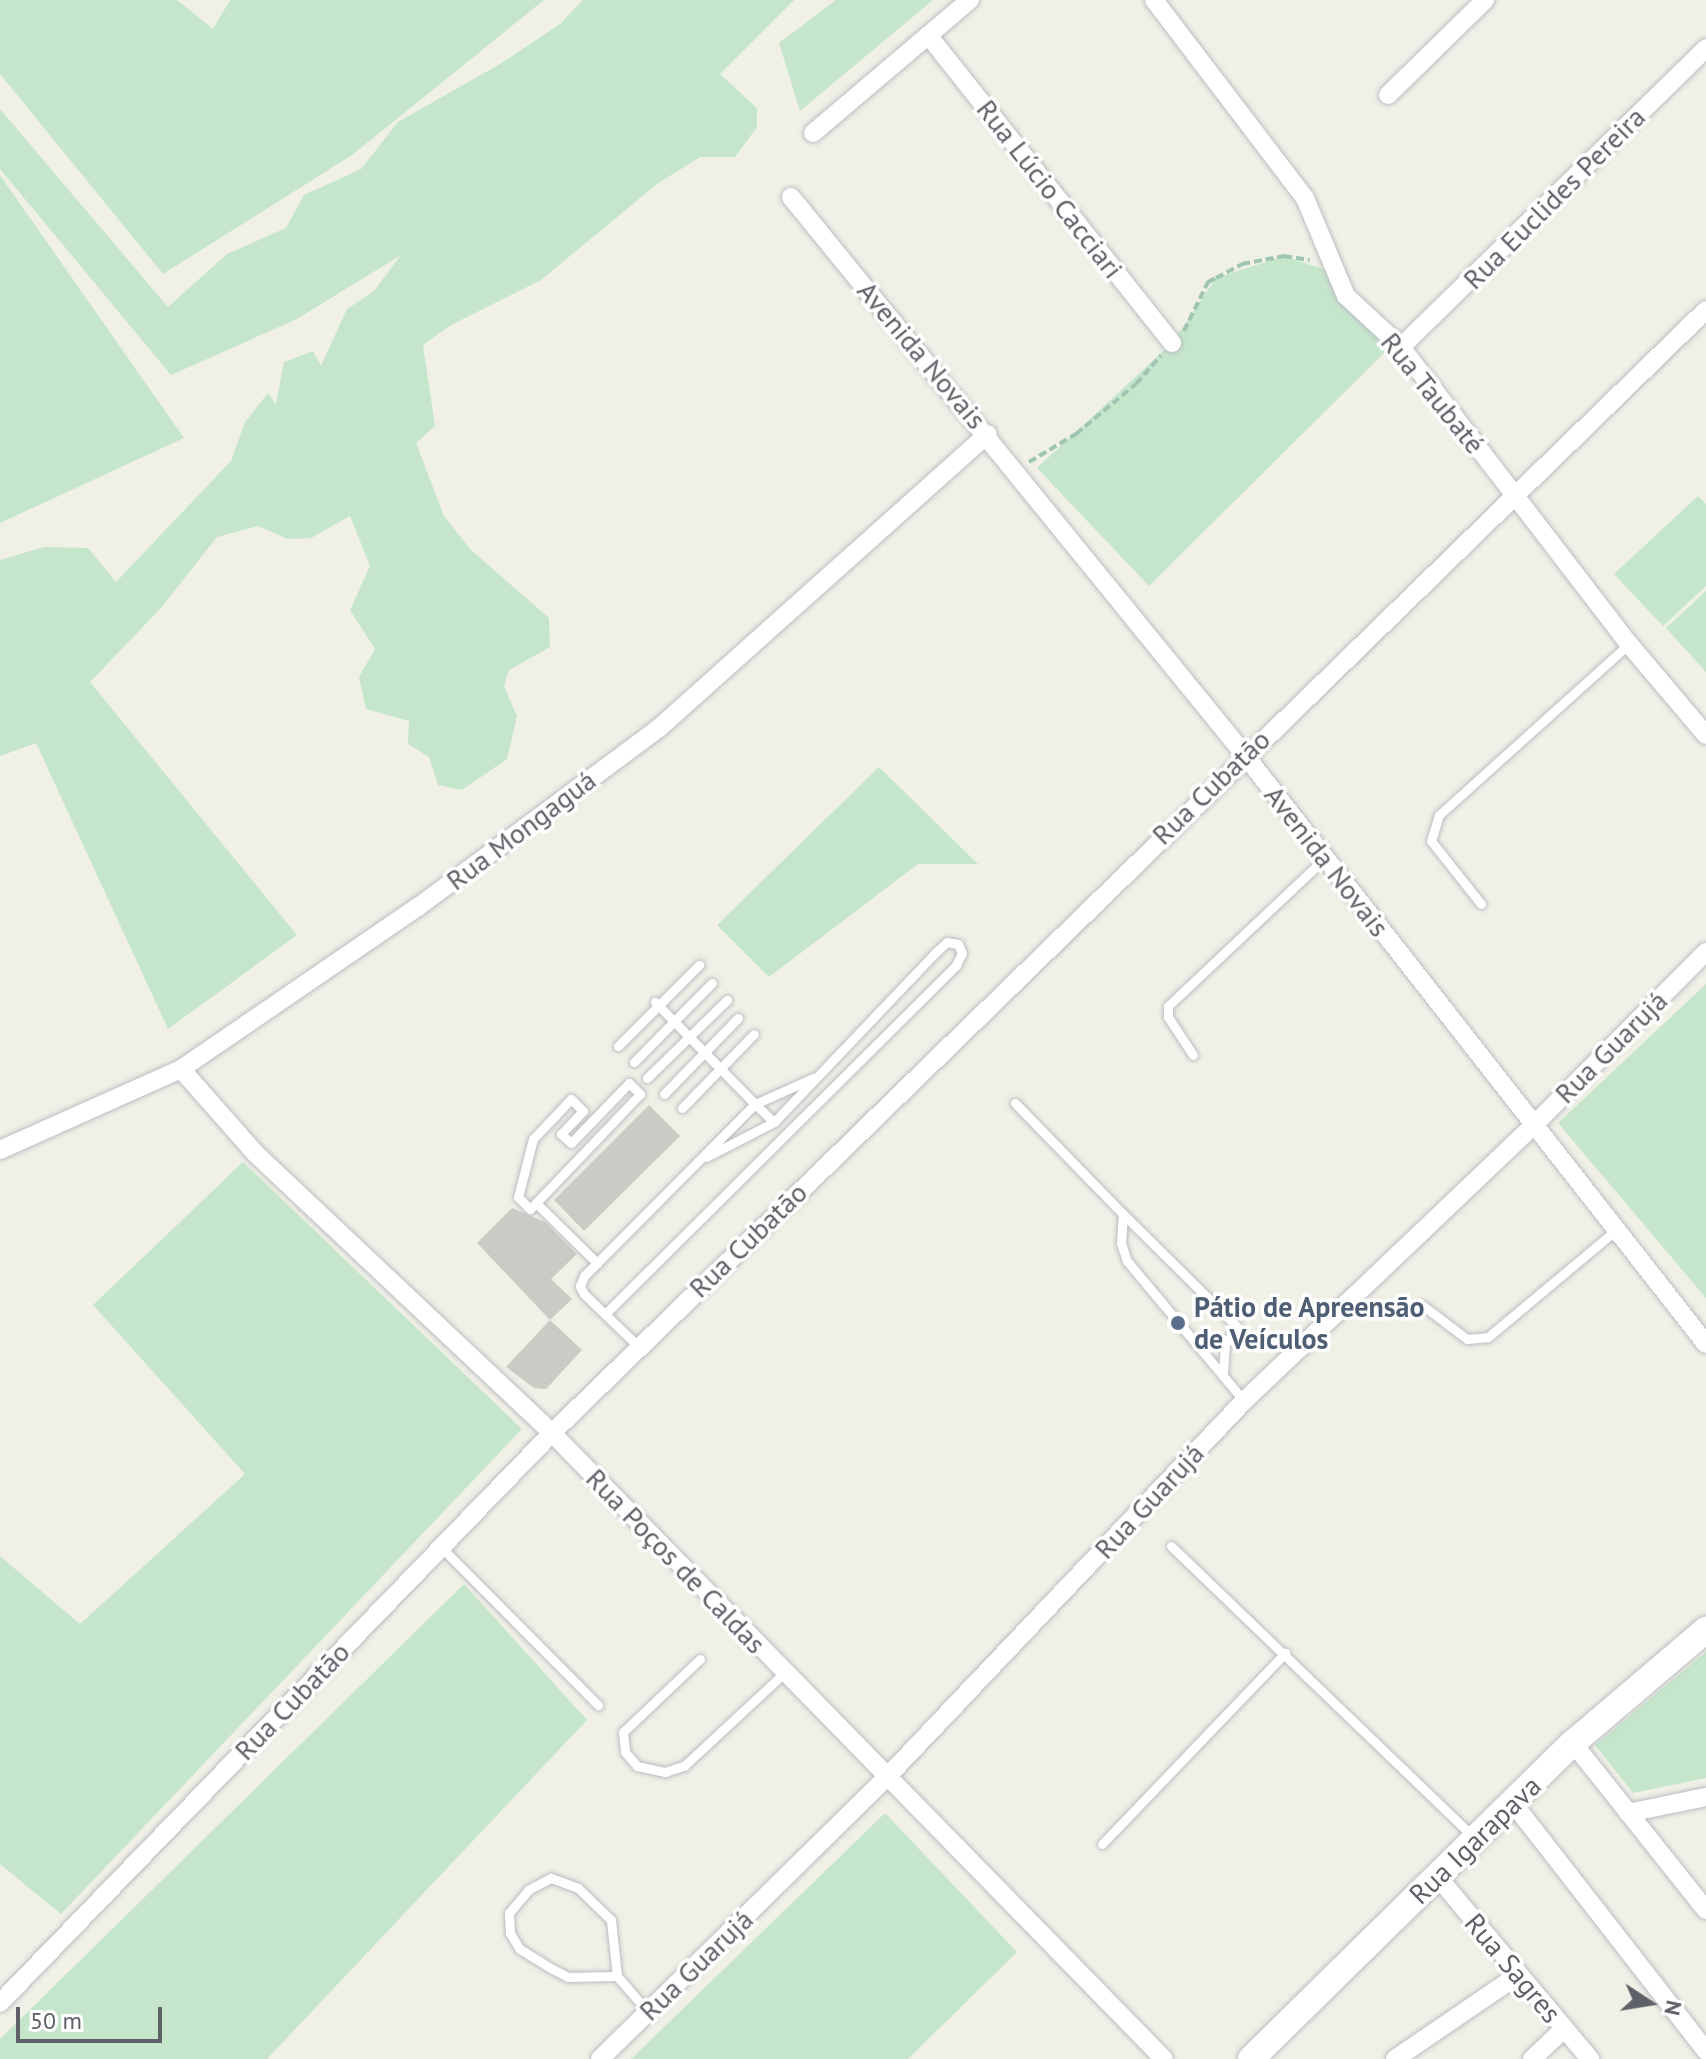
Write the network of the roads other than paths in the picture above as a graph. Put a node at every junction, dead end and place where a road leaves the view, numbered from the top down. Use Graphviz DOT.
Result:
graph roads {
  1 [pos="970,0"];
  2 [pos="1154,0"];
  3 [pos="1485,0"];
  4 [pos="928,35"];
  5 [pos="1706,48"];
  6 [pos="1388,95"];
  7 [pos="813,133"];
  8 [pos="791,197"];
  9 [pos="1706,310"];
  10 [pos="1172,343"];
  11 [pos="1401,347"];
  12 [pos="988,434"];
  13 [pos="1516,497"];
  14 [pos="1629,644"];
  15 [pos="1706,735"];
  16 [pos="1244,754"];
  17 [pos="1325,858"];
  18 [pos="1481,904"];
  19 [pos="1706,952"];
  20 [pos="699,965"];
  21 [pos="712,983"];
  22 [pos="727,1000"];
  23 [pos="658,1004"];
  24 [pos="738,1018"];
  25 [pos="674,1022"];
  26 [pos="754,1034"];
  27 [pos="689,1038"];
  28 [pos="618,1046"];
  29 [pos="704,1054"];
  30 [pos="1193,1055"];
  31 [pos="634,1062"];
  32 [pos="181,1069"];
  33 [pos="719,1070"];
  34 [pos="816,1077"];
  35 [pos="647,1078"];
  36 [pos="664,1094"];
  37 [pos="1015,1103"];
  38 [pos="755,1104"];
  39 [pos="682,1108"];
  40 [pos="774,1122"];
  41 [pos="1534,1125"];
  42 [pos="0,1150"];
  43 [pos="696,1161"];
  44 [pos="536,1203"];
  45 [pos="1123,1214"];
  46 [pos="1616,1230"];
  47 [pos="597,1263"];
  48 [pos="1422,1305"];
  49 [pos="606,1313"];
  50 [pos="1706,1344"];
  51 [pos="639,1347"];
  52 [pos="1223,1376"];
  53 [pos="1244,1401"];
  54 [pos="552,1433"];
  55 [pos="1171,1546"];
  56 [pos="441,1547"];
  57 [pos="1706,1630"];
  58 [pos="1285,1653"];
  59 [pos="700,1659"];
  60 [pos="784,1673"];
  61 [pos="598,1705"];
  62 [pos="1573,1743"];
  63 [pos="886,1778"];
  64 [pos="1706,1797"];
  65 [pos="1513,1803"];
  66 [pos="1628,1813"];
  67 [pos="1475,1838"];
  68 [pos="1102,1844"];
  69 [pos="1437,1876"];
  70 [pos="1706,1910"];
  71 [pos="1518,1975"];
  72 [pos="617,1976"];
  73 [pos="0,2003"];
  74 [pos="648,2012"];
  75 [pos="1564,2029"];
  76 [pos="1706,2051"];
  77 [pos="1415,2053"];
  78 [pos="600,2059"];
  79 [pos="1164,2059"];
  80 [pos="1251,2059"];
  81 [pos="1395,2059"];
  82 [pos="1532,2059"];
  83 [pos="1590,2059"];
  1 -- 4 [label="street"];
  2 -- 11 [label="street, Rua Taubaté"];
  3 -- 6 [label="street"];
  4 -- 7 [label="street"];
  4 -- 10 [label="street, Rua Lúcio Cacciari"];
  5 -- 11 [label="street, Rua Euclides Pereira"];
  8 -- 12 [label="street, Avenida Novais"];
  9 -- 13 [label="street, Rua Cubatão"];
  11 -- 13 [label="street, Rua Taubaté"];
  12 -- 16 [label="street, Avenida Novais"];
  12 -- 32 [label="street, Rua Mongaguá"];
  13 -- 14 [label="street, Rua Taubaté"];
  13 -- 16 [label="street, Rua Cubatão"];
  14 -- 15 [label="street, Rua Taubaté"];
  14 -- 18 [label="lane"];
  16 -- 17 [label="street, Avenida Novais"];
  16 -- 51 [label="street, Rua Cubatão"];
  17 -- 30 [label="lane"];
  17 -- 41 [label="street, Avenida Novais"];
  19 -- 41 [label="street, Rua Guarujá"];
  20 -- 23 [label="lane"];
  21 -- 25 [label="lane"];
  22 -- 27 [label="lane"];
  23 -- 25 [label="lane"];
  23 -- 28 [label="lane"];
  24 -- 29 [label="lane"];
  25 -- 27 [label="lane"];
  25 -- 31 [label="lane"];
  26 -- 33 [label="lane"];
  27 -- 29 [label="lane"];
  27 -- 35 [label="lane"];
  29 -- 33 [label="lane"];
  29 -- 36 [label="lane"];
  32 -- 42 [label="street, Rua Mongaguá"];
  32 -- 54 [label="street, Rua Poços de Caldas"];
  33 -- 38 [label="lane"];
  33 -- 39 [label="lane"];
  34 -- 38 [label="lane"];
  34 -- 40 [label="lane"];
  34 -- 49 [label="lane"];
  37 -- 45 [label="lane"];
  38 -- 40 [label="lane"];
  38 -- 43 [label="lane"];
  40 -- 43 [label="lane"];
  41 -- 46 [label="street, Avenida Novais"];
  41 -- 53 [label="street, Rua Guarujá"];
  43 -- 47 [label="lane"];
  44 -- 44 [label="lane"];
  44 -- 47 [label="lane"];
  45 -- 52 [label="lane"];
  45 -- 52 [label="lane"];
  46 -- 48 [label="lane"];
  46 -- 50 [label="street, Avenida Novais"];
  47 -- 49 [label="lane"];
  49 -- 51 [label="lane"];
  51 -- 54 [label="street, Rua Cubatão"];
  52 -- 53 [label="lane"];
  53 -- 63 [label="street, Rua Guarujá"];
  54 -- 56 [label="street, Rua Cubatão"];
  54 -- 60 [label="street, Rua Poços de Caldas"];
  55 -- 58 [label="lane"];
  56 -- 61 [label="lane"];
  56 -- 73 [label="street, Rua Cubatão"];
  57 -- 62 [label="street, Rua Igarapava"];
  58 -- 67 [label="lane"];
  58 -- 68 [label="lane"];
  59 -- 60 [label="lane"];
  60 -- 63 [label="street, Rua Poços de Caldas"];
  62 -- 65 [label="street, Rua Igarapava"];
  62 -- 66 [label="street"];
  63 -- 74 [label="street, Rua Guarujá"];
  63 -- 79 [label="street, Rua Poços de Caldas"];
  64 -- 66 [label="street"];
  65 -- 67 [label="street, Rua Igarapava"];
  65 -- 76 [label="street"];
  66 -- 70 [label="street"];
  67 -- 69 [label="street, Rua Igarapava"];
  69 -- 71 [label="street, Rua Sagres"];
  69 -- 80 [label="street, Rua Igarapava"];
  71 -- 75 [label="street, Rua Sagres"];
  71 -- 77 [label="street"];
  72 -- 72 [label="lane"];
  72 -- 74 [label="lane"];
  74 -- 78 [label="street, Rua Guarujá"];
  75 -- 82 [label="street"];
  75 -- 83 [label="street, Rua Sagres"];
  77 -- 81 [label="street"];
}
